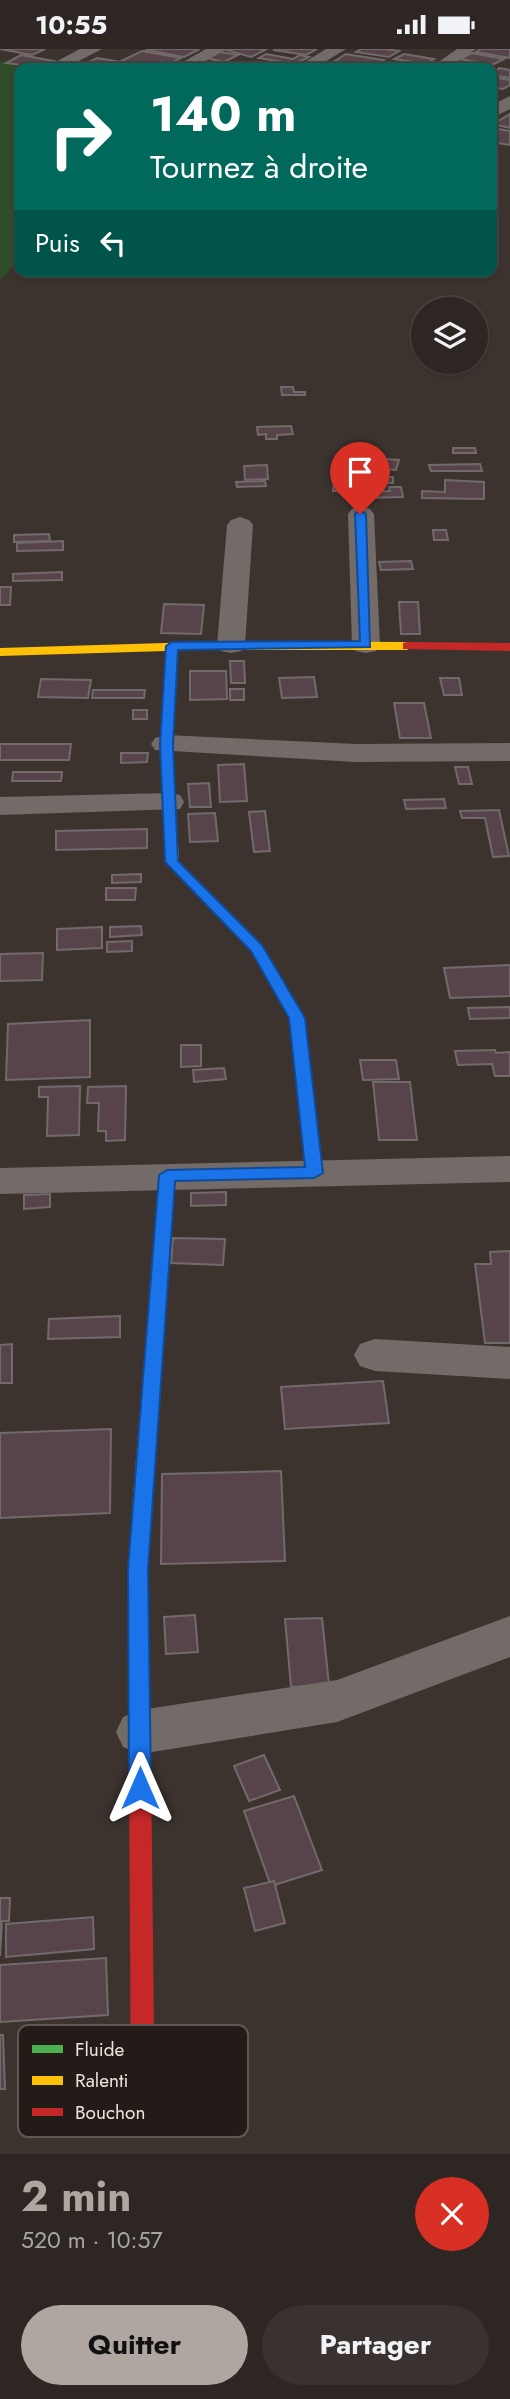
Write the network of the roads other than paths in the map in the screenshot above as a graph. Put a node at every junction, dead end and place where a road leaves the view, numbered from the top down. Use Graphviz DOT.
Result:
graph roads {
  1 [pos="94,49"];
  2 [pos="219,49"];
  3 [pos="338,49"];
  4 [pos="468,49"];
  5 [pos="63,63"];
  6 [pos="190,63"];
  7 [pos="312,63"];
  8 [pos="446,63"];
  9 [pos="360,514"];
  10 [pos="240,525"];
  11 [pos="231,645"];
  12 [pos="366,645"];
  13 [pos="172,646"];
  14 [pos="510,647"];
  15 [pos="0,652"];
  16 [pos="166,744"];
  17 [pos="510,751"];
  18 [pos="169,802"];
  19 [pos="0,806"];
  20 [pos="510,1169"];
  21 [pos="314,1173"];
  22 [pos="167,1175"];
  23 [pos="0,1181"];
  24 [pos="375,1355"];
  25 [pos="510,1363"];
  26 [pos="510,1636"];
  27 [pos="140,1732"];
  28 [pos="142,2025"];
  1 -- 5 [label="street"];
  2 -- 6 [label="street"];
  3 -- 7 [label="street"];
  4 -- 8 [label="street"];
  9 -- 12 [label="street"];
  10 -- 11 [label="street"];
  11 -- 12 [label="street"];
  11 -- 13 [label="street"];
  12 -- 14 [label="street"];
  13 -- 15 [label="street"];
  13 -- 16 [label="street"];
  16 -- 17 [label="street"];
  16 -- 18 [label="street"];
  18 -- 19 [label="street"];
  18 -- 21 [label="street"];
  20 -- 21 [label="street"];
  21 -- 22 [label="street"];
  22 -- 23 [label="street"];
  22 -- 27 [label="street"];
  24 -- 25 [label="street"];
  26 -- 27 [label="street"];
  27 -- 28 [label="street"];
}
